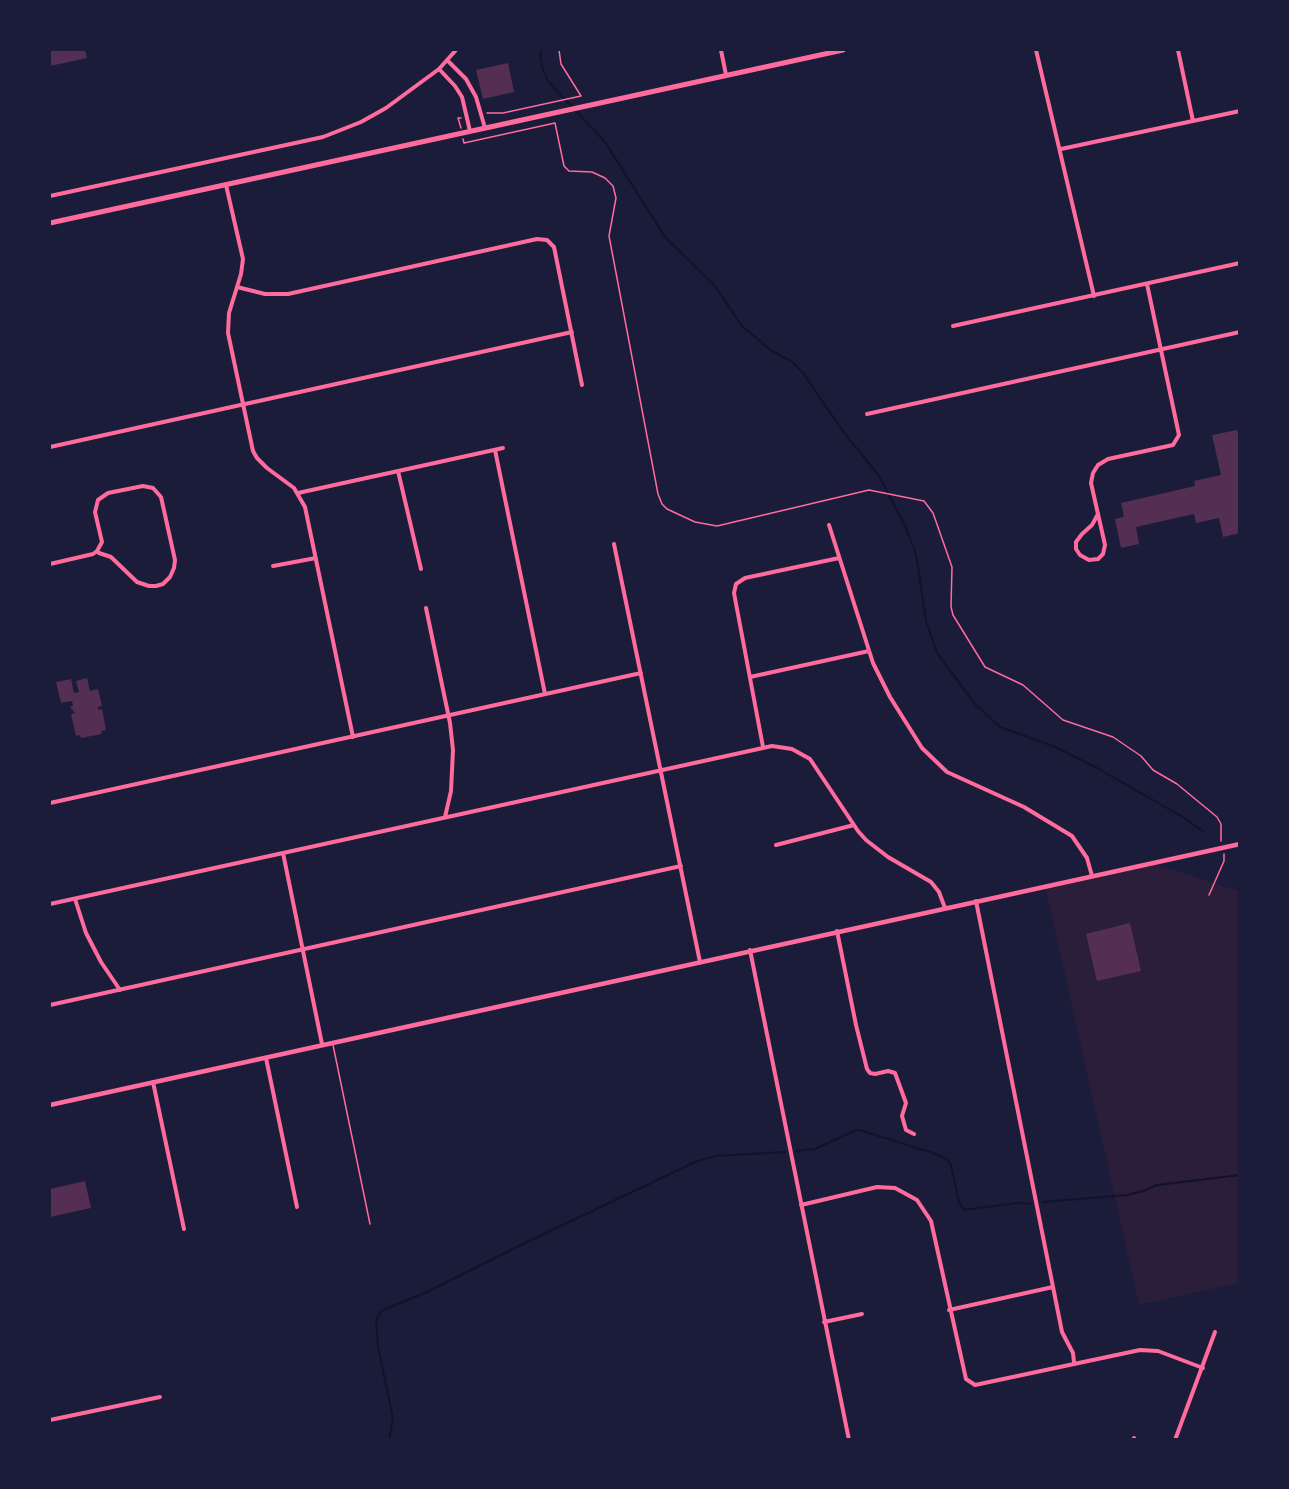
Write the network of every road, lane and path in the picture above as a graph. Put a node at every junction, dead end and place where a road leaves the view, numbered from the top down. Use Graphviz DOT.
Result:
graph roads {
  1 [pos="456,50"];
  2 [pos="559,50"];
  3 [pos="721,50"];
  4 [pos="843,50"];
  5 [pos="1036,50"];
  6 [pos="1178,50"];
  7 [pos="447,60"];
  8 [pos="439,69"];
  9 [pos="726,75"];
  10 [pos="1239,111"];
  11 [pos="481,114"];
  12 [pos="467,117"];
  13 [pos="1193,121"];
  14 [pos="485,128"];
  15 [pos="470,131"];
  16 [pos="462,133"];
  17 [pos="1060,149"];
  18 [pos="226,185"];
  19 [pos="50,196"];
  20 [pos="50,223"];
  21 [pos="1239,263"];
  22 [pos="1147,284"];
  23 [pos="237,287"];
  24 [pos="1094,296"];
  25 [pos="952,326"];
  26 [pos="572,332"];
  27 [pos="1239,332"];
  28 [pos="1161,350"];
  29 [pos="582,386"];
  30 [pos="243,404"];
  31 [pos="867,414"];
  32 [pos="50,447"];
  33 [pos="502,448"];
  34 [pos="495,450"];
  35 [pos="398,470"];
  36 [pos="298,493"];
  37 [pos="1098,514"];
  38 [pos="829,525"];
  39 [pos="614,544"];
  40 [pos="97,551"];
  41 [pos="316,558"];
  42 [pos="839,558"];
  43 [pos="50,564"];
  44 [pos="273,566"];
  45 [pos="421,569"];
  46 [pos="426,608"];
  47 [pos="868,651"];
  48 [pos="641,673"];
  49 [pos="750,677"];
  50 [pos="545,694"];
  51 [pos="448,716"];
  52 [pos="352,738"];
  53 [pos="763,747"];
  54 [pos="661,770"];
  55 [pos="50,803"];
  56 [pos="445,817"];
  57 [pos="854,825"];
  58 [pos="1239,844"];
  59 [pos="776,845"];
  60 [pos="1223,848"];
  61 [pos="283,853"];
  62 [pos="681,866"];
  63 [pos="1092,876"];
  64 [pos="1209,895"];
  65 [pos="75,899"];
  66 [pos="976,901"];
  67 [pos="50,904"];
  68 [pos="945,908"];
  69 [pos="837,931"];
  70 [pos="750,950"];
  71 [pos="302,951"];
  72 [pos="700,962"];
  73 [pos="120,990"];
  74 [pos="50,1005"];
  75 [pos="332,1042"];
  76 [pos="322,1044"];
  77 [pos="266,1057"];
  78 [pos="153,1082"];
  79 [pos="50,1105"];
  80 [pos="914,1134"];
  81 [pos="801,1205"];
  82 [pos="297,1207"];
  83 [pos="370,1224"];
  84 [pos="184,1229"];
  85 [pos="1053,1287"];
  86 [pos="949,1310"];
  87 [pos="862,1314"];
  88 [pos="824,1322"];
  89 [pos="1215,1332"];
  90 [pos="1074,1362"];
  91 [pos="1203,1368"];
  92 [pos="160,1397"];
  93 [pos="50,1420"];
  94 [pos="849,1440"];
  95 [pos="1175,1440"];
  1 -- 7 [label="street"];
  2 -- 11 [label="path"];
  3 -- 9 [label="street"];
  4 -- 9 [label="main road"];
  5 -- 17 [label="street"];
  6 -- 13 [label="street"];
  7 -- 8 [label="street"];
  7 -- 11 [label="street"];
  8 -- 12 [label="street"];
  8 -- 19 [label="street"];
  9 -- 14 [label="main road"];
  10 -- 13 [label="street"];
  11 -- 14 [label="street"];
  12 -- 15 [label="street"];
  12 -- 16 [label="path"];
  13 -- 17 [label="street"];
  14 -- 15 [label="main road"];
  15 -- 16 [label="main road"];
  16 -- 18 [label="main road"];
  16 -- 60 [label="path"];
  17 -- 24 [label="street"];
  18 -- 20 [label="main road"];
  18 -- 23 [label="street"];
  21 -- 22 [label="street"];
  22 -- 24 [label="street"];
  22 -- 28 [label="street"];
  23 -- 26 [label="street"];
  23 -- 30 [label="street"];
  24 -- 25 [label="street"];
  26 -- 29 [label="street"];
  26 -- 30 [label="street"];
  27 -- 28 [label="street"];
  28 -- 31 [label="street"];
  28 -- 37 [label="street"];
  30 -- 32 [label="street"];
  30 -- 36 [label="street"];
  33 -- 34 [label="street"];
  34 -- 35 [label="street"];
  34 -- 50 [label="street"];
  35 -- 36 [label="street"];
  35 -- 45 [label="street"];
  36 -- 41 [label="street"];
  37 -- 37 [label="street"];
  38 -- 42 [label="street"];
  39 -- 48 [label="street"];
  40 -- 40 [label="street"];
  40 -- 43 [label="street"];
  41 -- 44 [label="street"];
  41 -- 52 [label="street"];
  42 -- 47 [label="street"];
  42 -- 49 [label="street"];
  46 -- 51 [label="street"];
  47 -- 49 [label="street"];
  47 -- 63 [label="street"];
  48 -- 50 [label="street"];
  48 -- 54 [label="street"];
  49 -- 53 [label="street"];
  50 -- 51 [label="street"];
  51 -- 52 [label="street"];
  51 -- 56 [label="street"];
  52 -- 55 [label="street"];
  53 -- 54 [label="street"];
  53 -- 57 [label="street"];
  54 -- 56 [label="street"];
  54 -- 62 [label="street"];
  56 -- 61 [label="street"];
  57 -- 59 [label="street"];
  57 -- 68 [label="street"];
  58 -- 60 [label="street"];
  60 -- 63 [label="street"];
  60 -- 64 [label="path"];
  61 -- 65 [label="street"];
  61 -- 71 [label="street"];
  62 -- 71 [label="street"];
  62 -- 72 [label="street"];
  63 -- 66 [label="street"];
  65 -- 67 [label="street"];
  65 -- 73 [label="street"];
  66 -- 68 [label="street"];
  66 -- 85 [label="street"];
  68 -- 69 [label="street"];
  69 -- 70 [label="street"];
  69 -- 80 [label="street"];
  70 -- 72 [label="street"];
  70 -- 81 [label="street"];
  71 -- 73 [label="street"];
  71 -- 76 [label="street"];
  72 -- 75 [label="street"];
  73 -- 74 [label="street"];
  75 -- 76 [label="street"];
  75 -- 83 [label="lane"];
  76 -- 77 [label="street"];
  77 -- 78 [label="street"];
  77 -- 82 [label="street"];
  78 -- 79 [label="street"];
  78 -- 84 [label="street"];
  81 -- 86 [label="street"];
  81 -- 88 [label="street"];
  85 -- 86 [label="street"];
  85 -- 90 [label="street"];
  86 -- 90 [label="street"];
  87 -- 88 [label="street"];
  88 -- 94 [label="street"];
  89 -- 91 [label="street"];
  90 -- 91 [label="street"];
  91 -- 95 [label="street"];
  92 -- 93 [label="street"];
}
